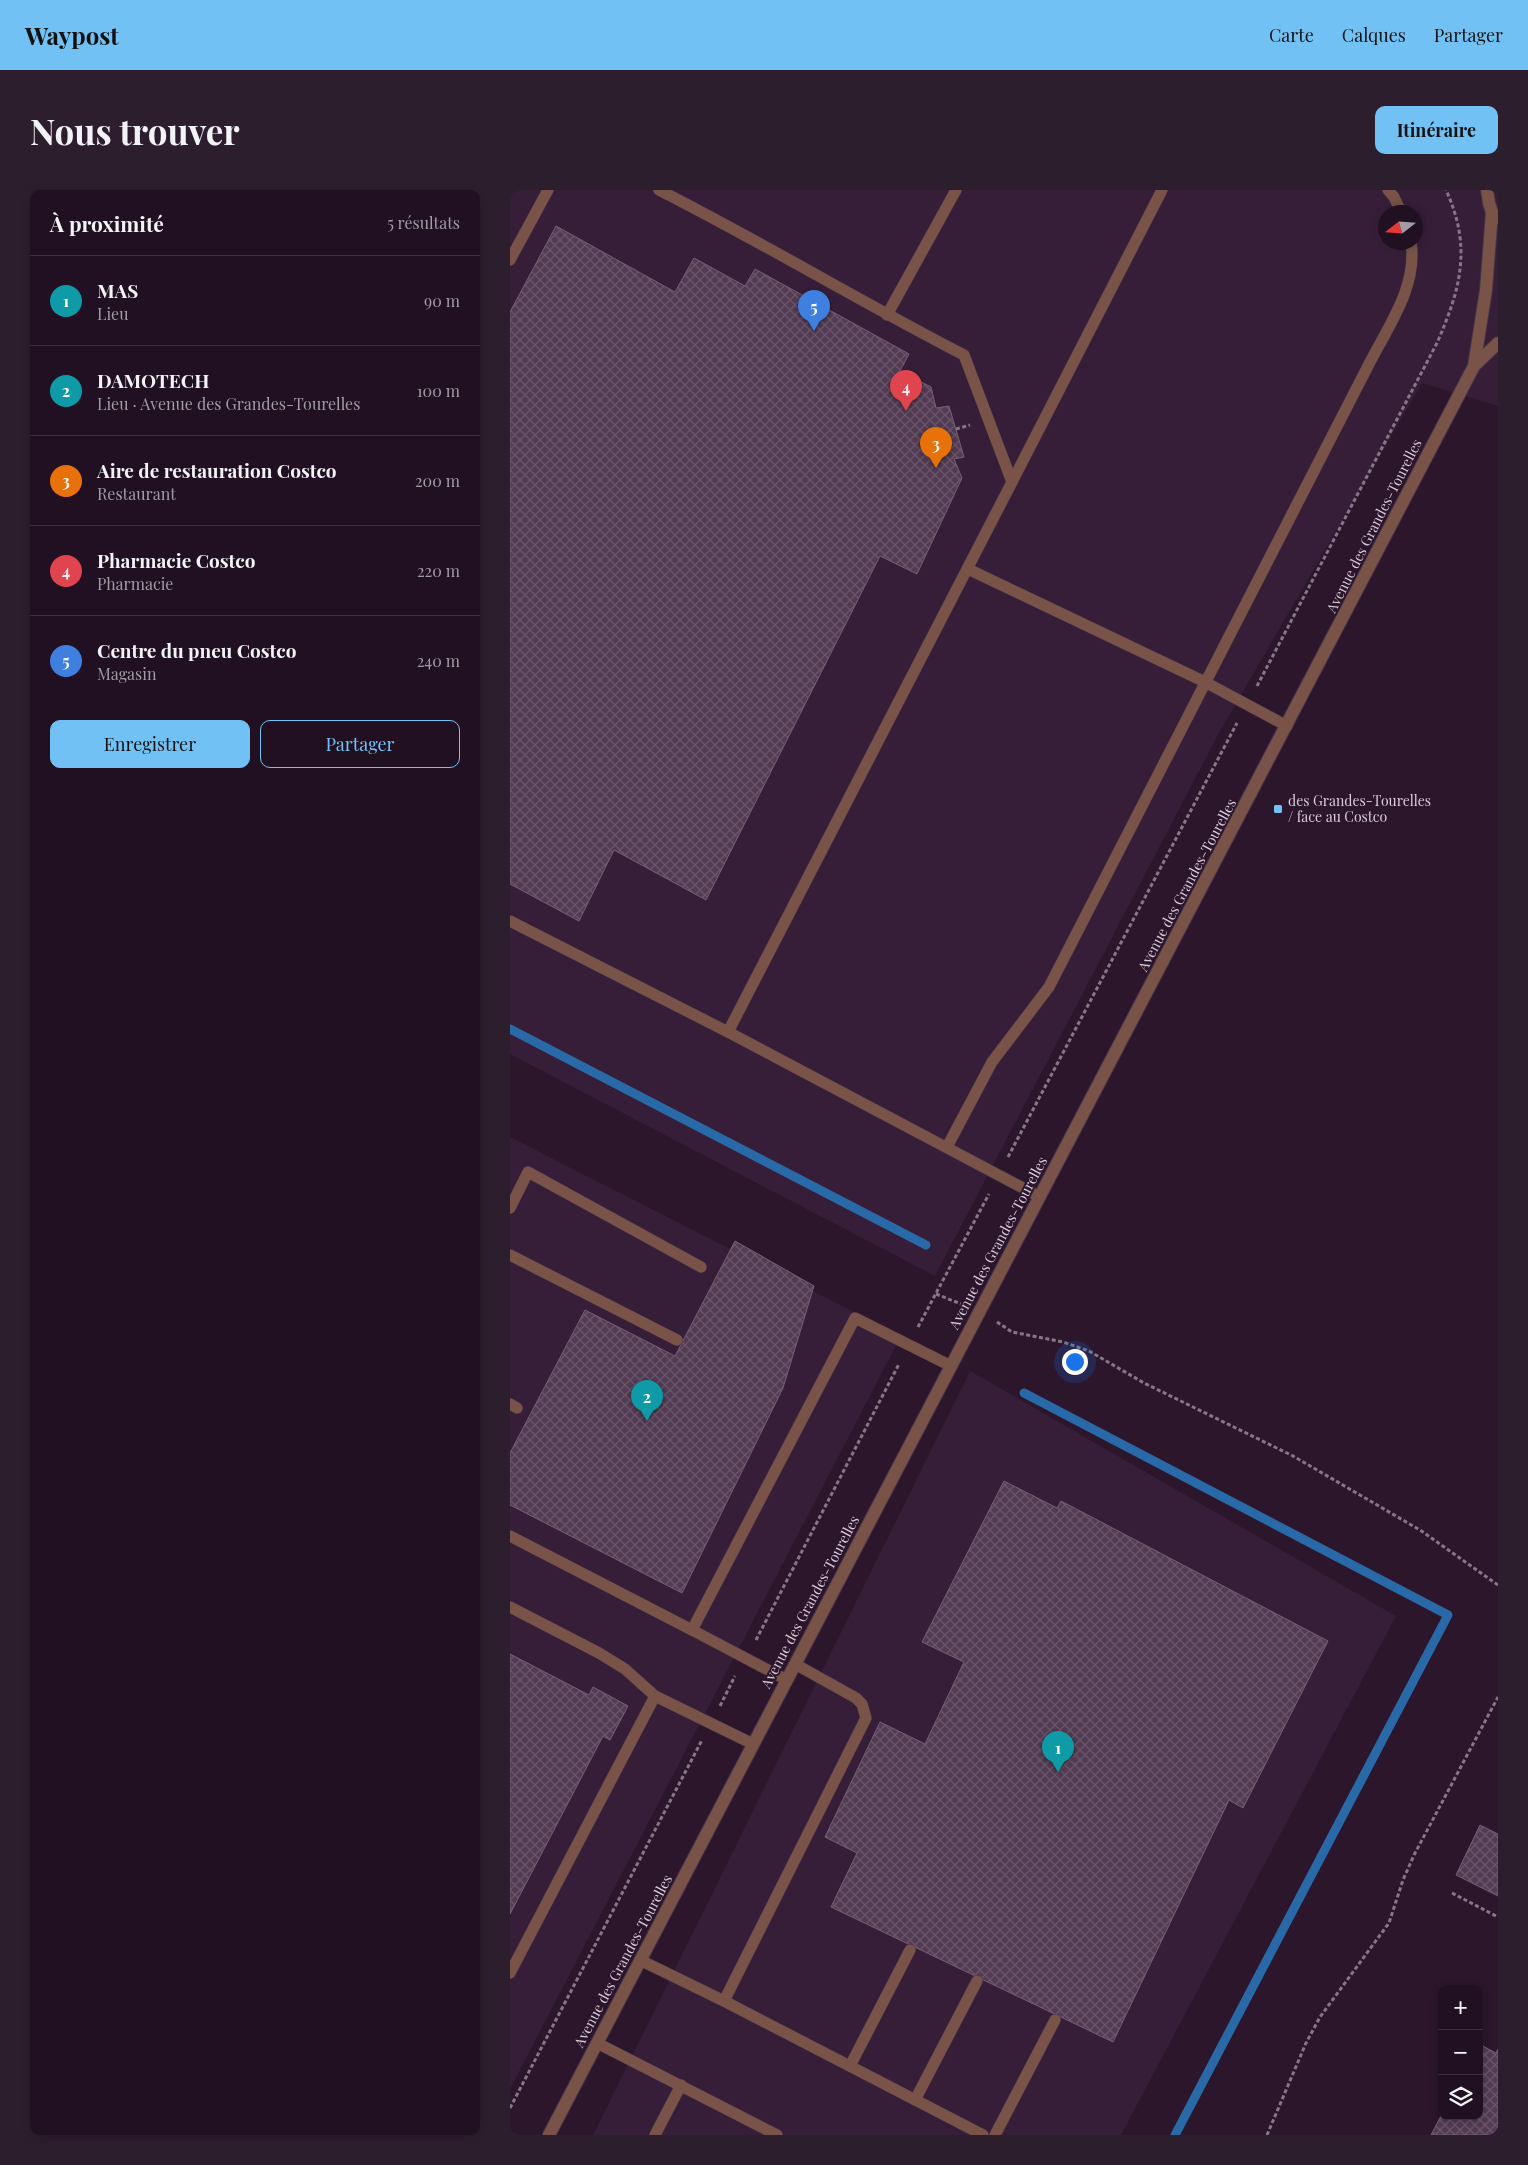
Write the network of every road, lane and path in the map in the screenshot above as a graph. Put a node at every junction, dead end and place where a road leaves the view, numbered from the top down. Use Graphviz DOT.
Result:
graph roads {
  1 [pos="548,190"];
  2 [pos="659,190"];
  3 [pos="956,190"];
  4 [pos="1162,190"];
  5 [pos="1388,190"];
  6 [pos="1446,190"];
  7 [pos="1481,190"];
  8 [pos="1489,202"];
  9 [pos="1398,205"];
  10 [pos="1498,226"];
  11 [pos="1412,250"];
  12 [pos="510,260"];
  13 [pos="887,315"];
  14 [pos="1498,343"];
  15 [pos="1474,366"];
  16 [pos="1012,482"];
  17 [pos="968,568"];
  18 [pos="1261,679"];
  19 [pos="1205,682"];
  20 [pos="1287,726"];
  21 [pos="1230,736"];
  22 [pos="510,921"];
  23 [pos="728,1032"];
  24 [pos="946,1147"];
  25 [pos="1014,1147"];
  26 [pos="1040,1196"];
  27 [pos="984,1203"];
  28 [pos="510,1208"];
  29 [pos="510,1255"];
  30 [pos="700,1267"];
  31 [pos="936,1294"];
  32 [pos="980,1311"];
  33 [pos="915,1333"];
  34 [pos="678,1340"];
  35 [pos="902,1359"];
  36 [pos="951,1366"];
  37 [pos="510,1536"];
  38 [pos="1498,1585"];
  39 [pos="510,1607"];
  40 [pos="692,1630"];
  41 [pos="755,1641"];
  42 [pos="795,1664"];
  43 [pos="734,1678"];
  44 [pos="786,1680"];
  45 [pos="655,1696"];
  46 [pos="725,1696"];
  47 [pos="1498,1697"];
  48 [pos="753,1744"];
  49 [pos="697,1749"];
  50 [pos="1452,1893"];
  51 [pos="1498,1917"];
  52 [pos="910,1950"];
  53 [pos="640,1960"];
  54 [pos="510,1973"];
  55 [pos="977,1981"];
  56 [pos="724,2001"];
  57 [pos="1055,2020"];
  58 [pos="597,2043"];
  59 [pos="850,2066"];
  60 [pos="681,2084"];
  61 [pos="915,2100"];
  62 [pos="510,2108"];
  63 [pos="549,2135"];
  64 [pos="655,2135"];
  65 [pos="777,2135"];
  66 [pos="983,2135"];
  67 [pos="995,2135"];
  68 [pos="1267,2135"];
  1 -- 12 [label="lane"];
  2 -- 13 [label="lane"];
  3 -- 13 [label="lane"];
  4 -- 16 [label="lane"];
  5 -- 9 [label="lane"];
  6 -- 18 [label="path, Avenue des Grandes-Tourelles"];
  7 -- 8 [label="street"];
  8 -- 10 [label="street"];
  8 -- 15 [label="street, Avenue des Grandes-Tourelles"];
  11 -- 19 [label="lane"];
  13 -- 16 [label="lane"];
  14 -- 15 [label="street, Avenue des Grandes-Tourelles"];
  15 -- 20 [label="street, Avenue des Grandes-Tourelles"];
  16 -- 17 [label="lane"];
  17 -- 19 [label="lane"];
  17 -- 23 [label="lane"];
  19 -- 20 [label="lane"];
  19 -- 24 [label="lane"];
  20 -- 26 [label="street, Avenue des Grandes-Tourelles"];
  21 -- 25 [label="path"];
  22 -- 23 [label="lane"];
  23 -- 24 [label="lane"];
  24 -- 26 [label="lane"];
  26 -- 32 [label="street, Avenue des Grandes-Tourelles"];
  27 -- 31 [label="path"];
  28 -- 30 [label="lane"];
  29 -- 34 [label="lane"];
  31 -- 32 [label="path"];
  31 -- 33 [label="path"];
  32 -- 36 [label="street, Avenue des Grandes-Tourelles"];
  32 -- 38 [label="path"];
  35 -- 41 [label="path"];
  36 -- 40 [label="lane"];
  36 -- 42 [label="street, Avenue des Grandes-Tourelles"];
  37 -- 40 [label="lane"];
  39 -- 45 [label="lane"];
  40 -- 44 [label="lane"];
  42 -- 44 [label="street, Avenue des Grandes-Tourelles"];
  42 -- 56 [label="lane"];
  43 -- 46 [label="path"];
  44 -- 48 [label="street, Avenue des Grandes-Tourelles"];
  45 -- 48 [label="lane"];
  45 -- 54 [label="lane"];
  47 -- 68 [label="path"];
  48 -- 53 [label="street, Avenue des Grandes-Tourelles"];
  49 -- 62 [label="path"];
  50 -- 51 [label="path"];
  52 -- 59 [label="lane"];
  53 -- 56 [label="lane"];
  53 -- 58 [label="street, Avenue des Grandes-Tourelles"];
  55 -- 61 [label="lane"];
  56 -- 59 [label="lane"];
  57 -- 67 [label="lane"];
  58 -- 60 [label="lane"];
  58 -- 63 [label="street, Avenue des Grandes-Tourelles"];
  59 -- 61 [label="lane"];
  60 -- 64 [label="lane"];
  60 -- 65 [label="lane"];
  61 -- 66 [label="lane"];
}
